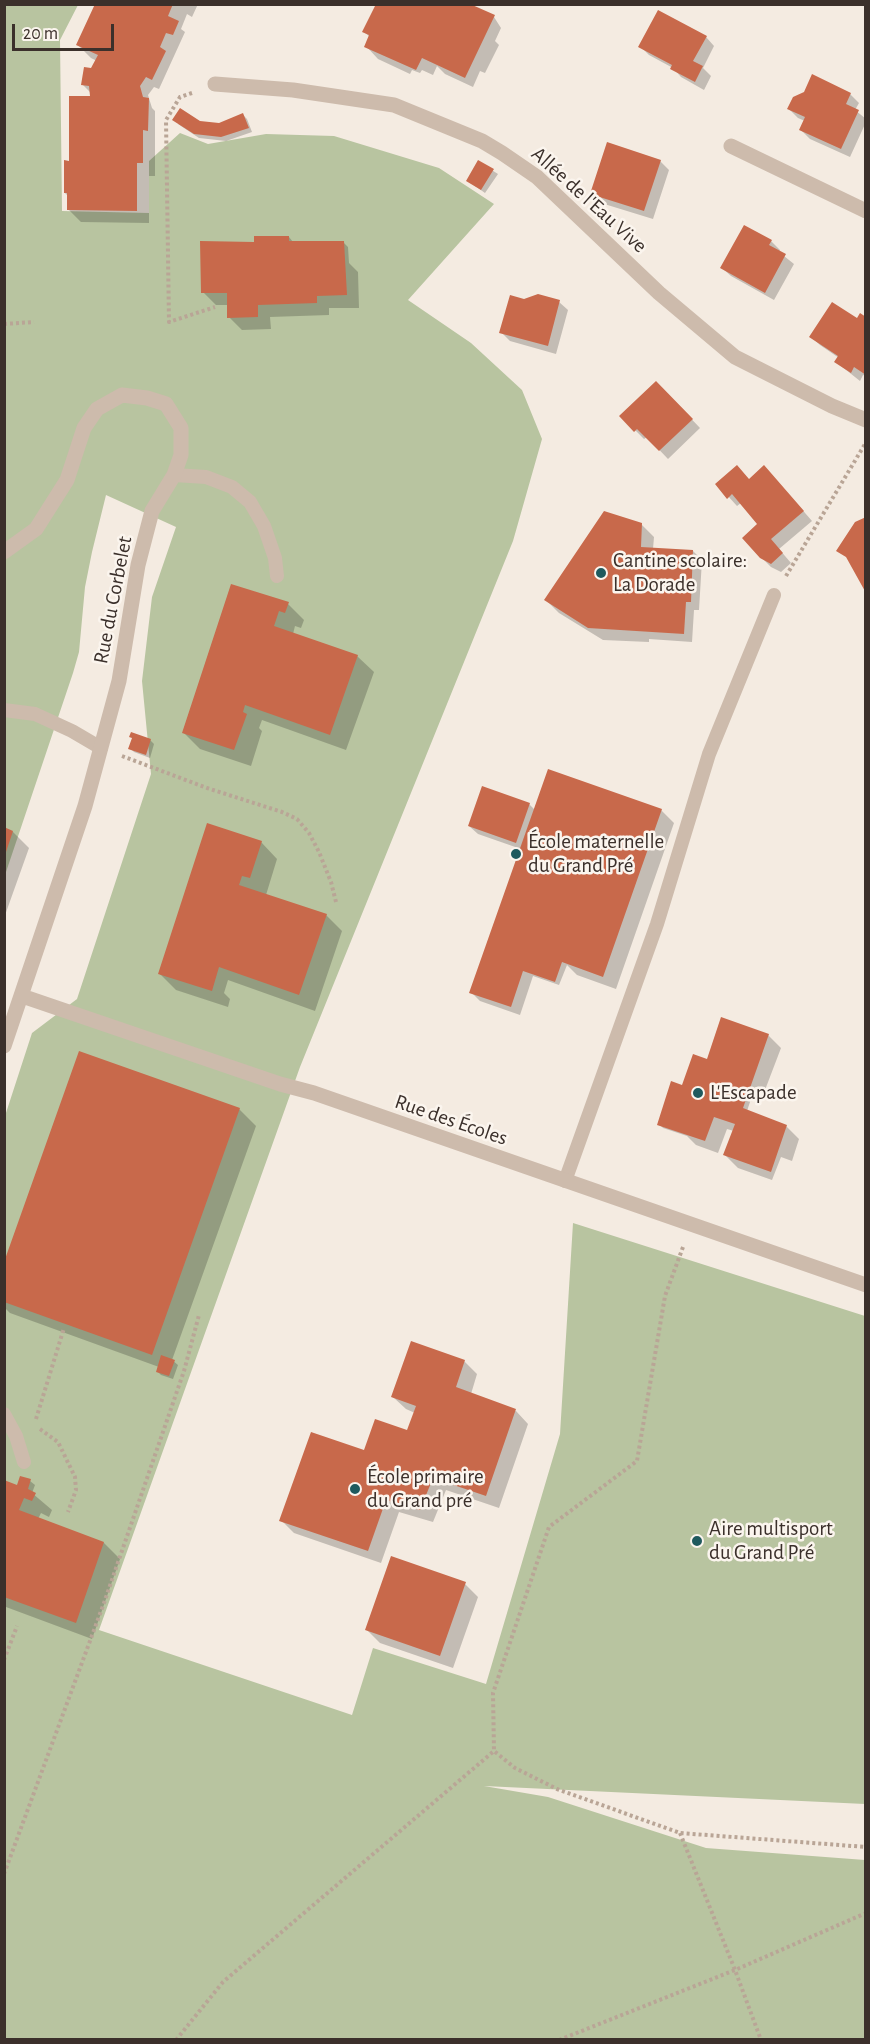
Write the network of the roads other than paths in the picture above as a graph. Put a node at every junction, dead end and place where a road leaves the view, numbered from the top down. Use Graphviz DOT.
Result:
graph roads {
  1 [pos="215,84"];
  2 [pos="731,146"];
  3 [pos="866,211"];
  4 [pos="866,420"];
  5 [pos="174,475"];
  6 [pos="4,552"];
  7 [pos="277,576"];
  8 [pos="774,595"];
  9 [pos="4,710"];
  10 [pos="101,748"];
  11 [pos="22,996"];
  12 [pos="4,1046"];
  13 [pos="565,1181"];
  14 [pos="866,1285"];
  15 [pos="4,1414"];
  16 [pos="24,1462"];
  1 -- 4 [label="street, Allée de l'Eau Vive"];
  2 -- 3 [label="street"];
  5 -- 6 [label="street, Rue du Corbelet"];
  5 -- 7 [label="lane"];
  5 -- 10 [label="street, Rue du Corbelet"];
  8 -- 13 [label="lane"];
  9 -- 10 [label="lane"];
  10 -- 11 [label="street, Rue du Corbelet"];
  11 -- 12 [label="street, Rue du Corbelet"];
  11 -- 13 [label="street, Rue des Écoles"];
  13 -- 14 [label="street, Rue des Écoles"];
  15 -- 16 [label="lane"];
}
